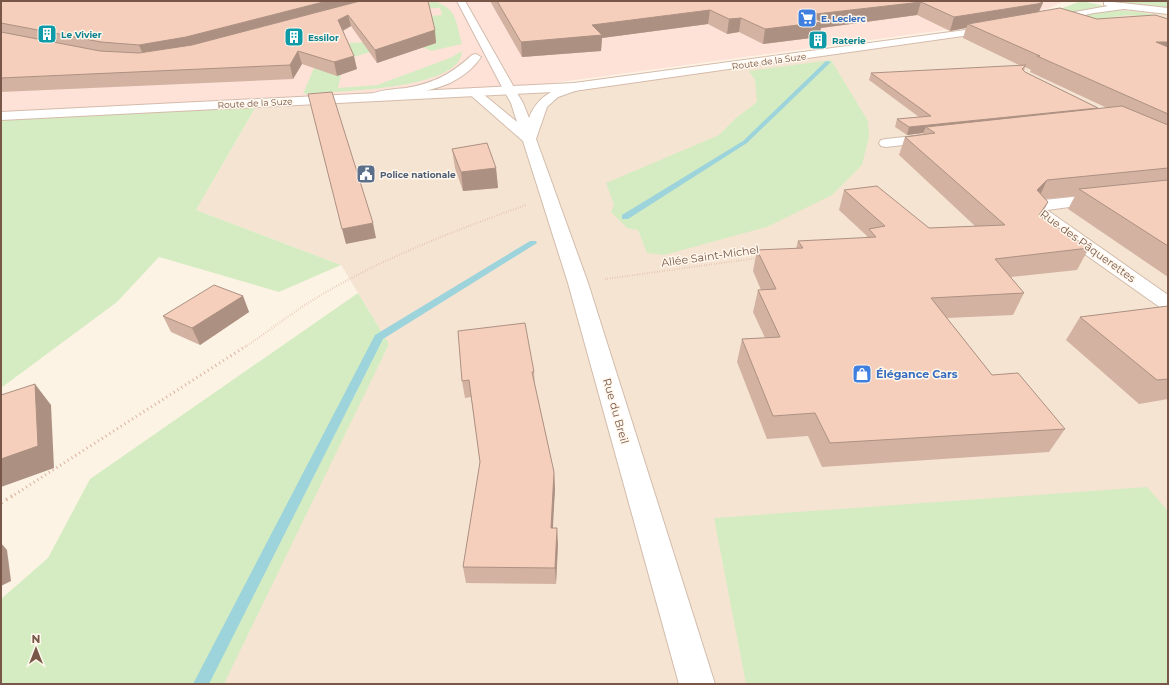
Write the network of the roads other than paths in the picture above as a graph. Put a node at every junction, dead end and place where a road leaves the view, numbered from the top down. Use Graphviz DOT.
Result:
graph roads {
  1 [pos="461,1"];
  2 [pos="1098,1"];
  3 [pos="1065,5"];
  4 [pos="1122,6"];
  5 [pos="1165,12"];
  6 [pos="472,24"];
  7 [pos="476,57"];
  8 [pos="574,87"];
  9 [pos="509,89"];
  10 [pos="473,92"];
  11 [pos="362,98"];
  12 [pos="1,116"];
  13 [pos="949,136"];
  14 [pos="529,139"];
  15 [pos="886,143"];
  16 [pos="1114,198"];
  17 [pos="1168,304"];
  18 [pos="697,684"];
  1 -- 6 [label="main road"];
  2 -- 4 [label="main road"];
  3 -- 4 [label="main road"];
  4 -- 5 [label="main road"];
  6 -- 7 [label="main road"];
  6 -- 9 [label="main road, Rue du Breil"];
  7 -- 10 [label="main road"];
  7 -- 11 [label="main road"];
  8 -- 9 [label="main road, Route de la Suze"];
  8 -- 9 [label="main road, Route de la Suze"];
  8 -- 14 [label="main road"];
  9 -- 10 [label="main road, Route de la Suze"];
  9 -- 14 [label="main road, Rue du Breil"];
  10 -- 11 [label="main road, Route de la Suze"];
  10 -- 14 [label="main road"];
  11 -- 12 [label="main road, Route de la Suze"];
  13 -- 15 [label="main road"];
  14 -- 18 [label="main road, Rue du Breil"];
  16 -- 17 [label="main road, Rue des Pâquerettes"];
}
